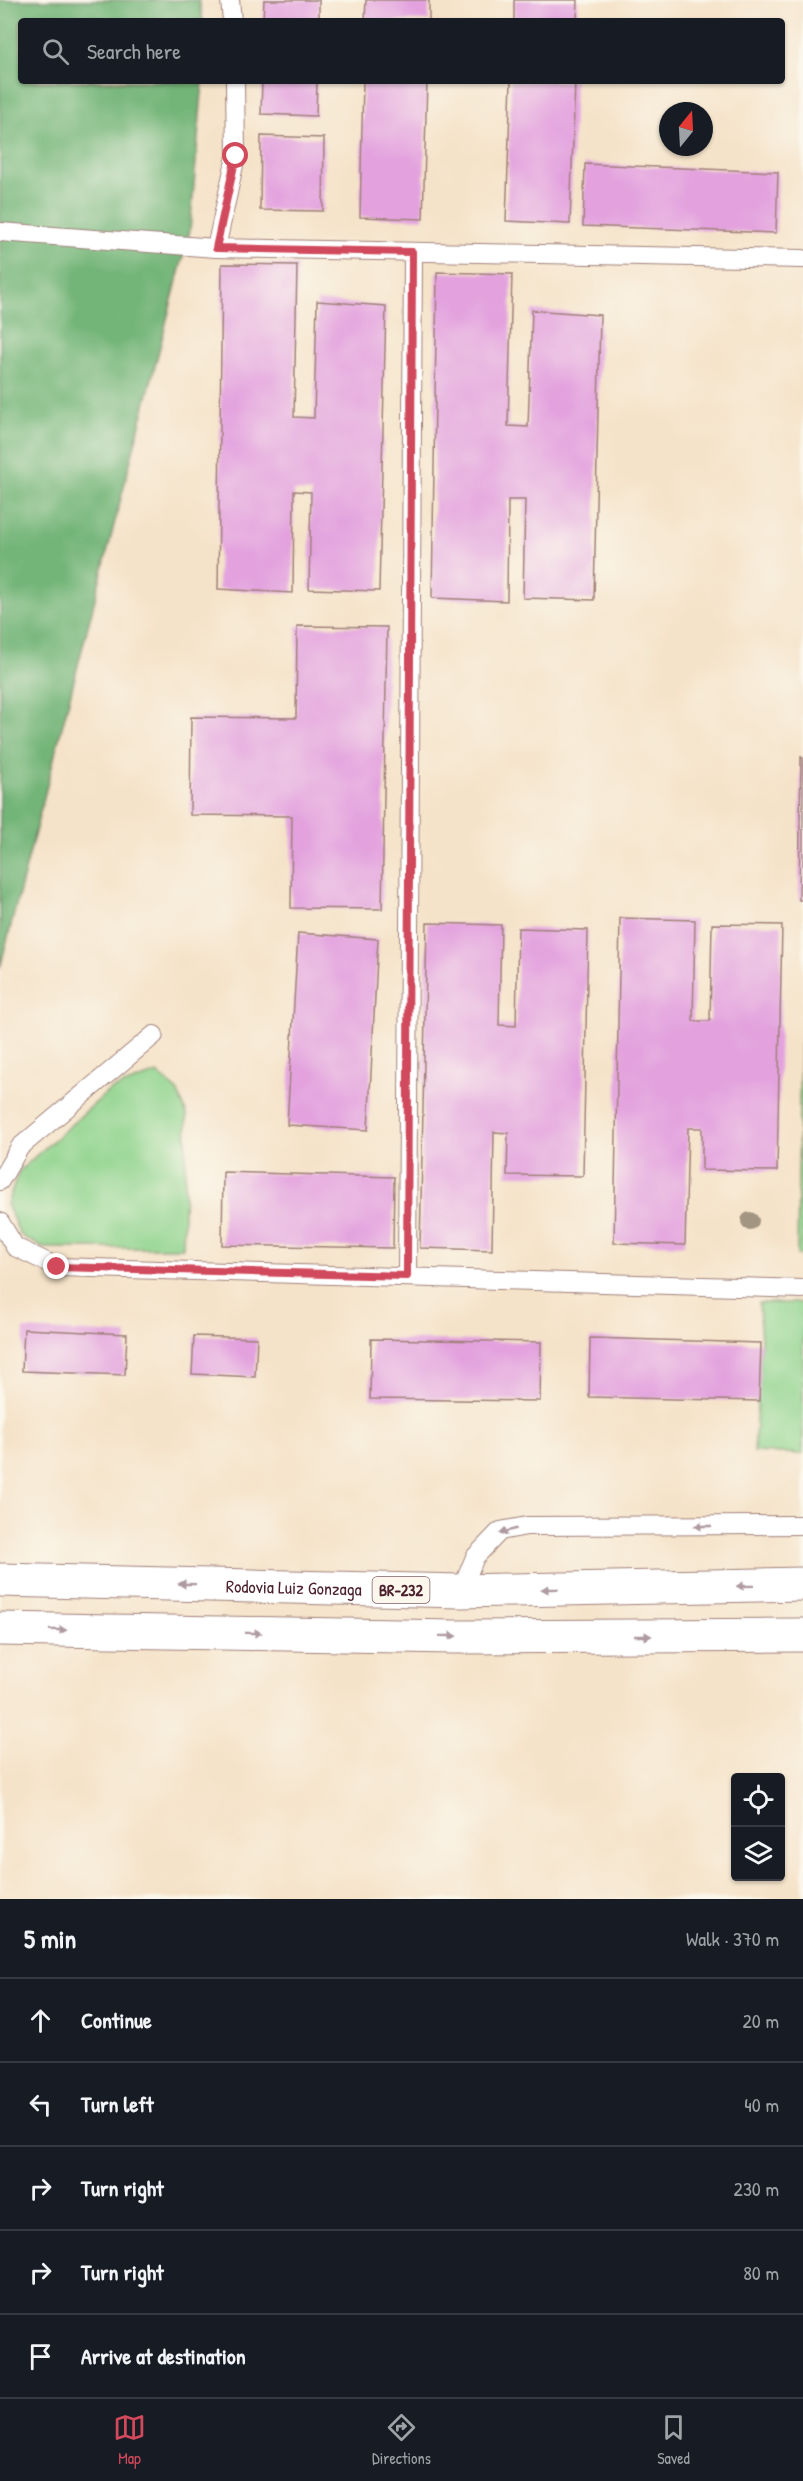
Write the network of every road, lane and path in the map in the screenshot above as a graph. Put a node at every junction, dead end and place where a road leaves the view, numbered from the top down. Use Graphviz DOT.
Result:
graph roads {
  1 [pos="230,0"];
  2 [pos="232,18"];
  3 [pos="235,84"];
  4 [pos="0,232"];
  5 [pos="216,248"];
  6 [pos="412,252"];
  7 [pos="803,259"];
  8 [pos="154,1035"];
  9 [pos="0,1181"];
  10 [pos="0,1222"];
  11 [pos="407,1276"];
  12 [pos="803,1289"];
  13 [pos="803,1525"];
  14 [pos="0,1580"];
  15 [pos="803,1584"];
  16 [pos="461,1591"];
  17 [pos="0,1629"];
  18 [pos="803,1635"];
  1 -- 2 [label="lane"];
  3 -- 5 [label="lane"];
  4 -- 5 [label="lane"];
  5 -- 6 [label="lane"];
  6 -- 7 [label="lane"];
  6 -- 11 [label="lane"];
  8 -- 9 [label="lane"];
  10 -- 11 [label="lane"];
  11 -- 12 [label="lane"];
  13 -- 16 [label="lane, one-way"];
  16 -- 14 [label="highway, Rodovia Luiz Gonzaga / BR-232, one-way"];
  15 -- 16 [label="highway, Rodovia Luiz Gonzaga / BR-232, one-way"];
  17 -- 18 [label="highway, one-way"];
}
